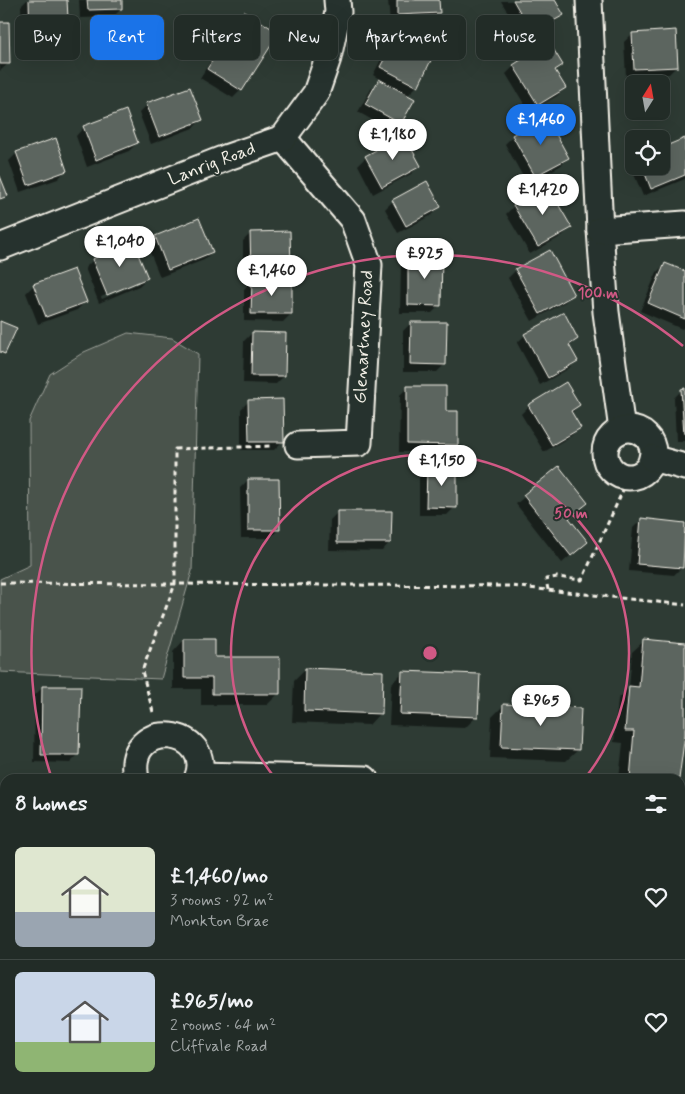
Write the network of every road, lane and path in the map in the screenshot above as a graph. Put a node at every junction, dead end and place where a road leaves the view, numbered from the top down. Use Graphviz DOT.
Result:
graph roads {
  1 [pos="337,0"];
  2 [pos="589,0"];
  3 [pos="283,138"];
  4 [pos="685,224"];
  5 [pos="600,230"];
  6 [pos="0,247"];
  7 [pos="622,430"];
  8 [pos="298,446"];
  9 [pos="652,458"];
  10 [pos="685,467"];
  11 [pos="629,477"];
  12 [pos="0,583"];
  13 [pos="175,584"];
  14 [pos="548,590"];
  15 [pos="685,605"];
  16 [pos="159,735"];
  17 [pos="135,774"];
  18 [pos="198,774"];
  1 -- 3 [label="street"];
  2 -- 5 [label="street"];
  3 -- 6 [label="street, Lanrig Road"];
  3 -- 8 [label="street, Glenartney Road"];
  4 -- 5 [label="street"];
  5 -- 7 [label="street"];
  7 -- 9 [label="street"];
  7 -- 11 [label="street"];
  8 -- 13 [label="path"];
  9 -- 10 [label="street"];
  9 -- 11 [label="street"];
  11 -- 14 [label="path"];
  12 -- 13 [label="path"];
  13 -- 14 [label="path"];
  13 -- 16 [label="path"];
  14 -- 15 [label="path"];
  16 -- 17 [label="street"];
  16 -- 18 [label="street"];
}
